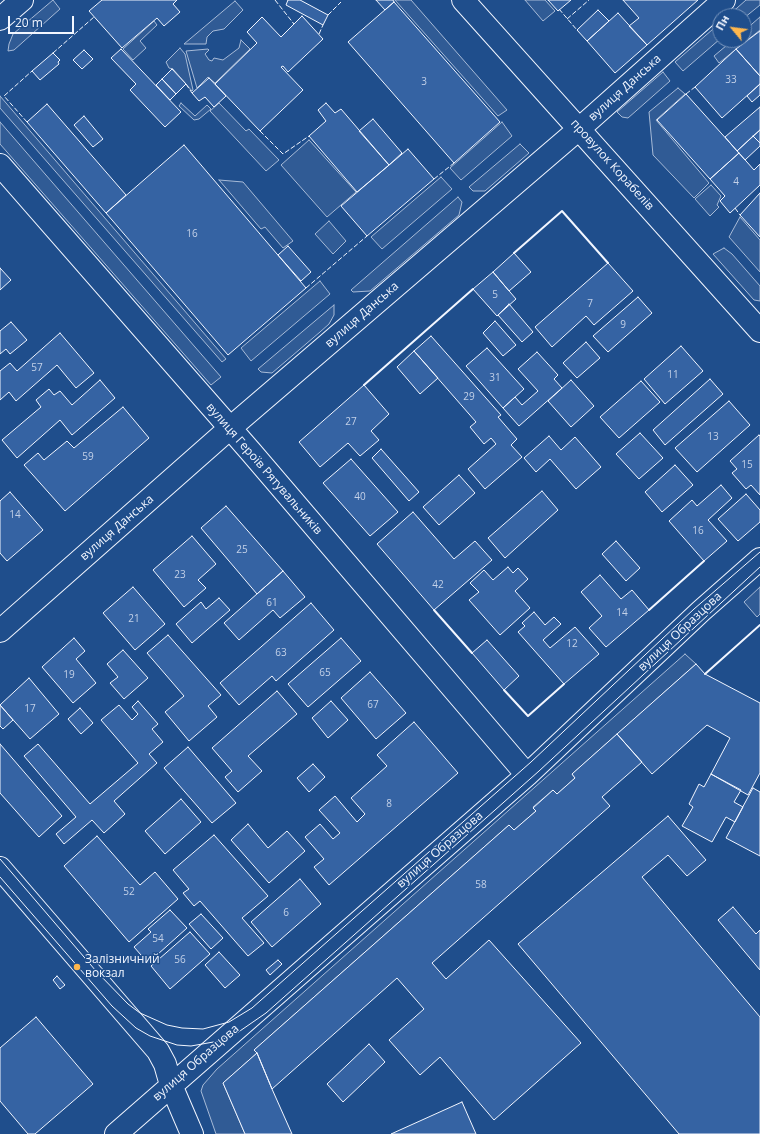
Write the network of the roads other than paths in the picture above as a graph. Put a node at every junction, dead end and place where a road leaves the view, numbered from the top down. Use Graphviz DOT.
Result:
graph roads {
  1 [pos="22,0"];
  2 [pos="463,0"];
  3 [pos="724,0"];
  4 [pos="0,19"];
  5 [pos="579,129"];
  6 [pos="0,165"];
  7 [pos="760,331"];
  8 [pos="230,429"];
  9 [pos="760,560"];
  10 [pos="0,631"];
  11 [pos="526,775"];
  12 [pos="0,868"];
  13 [pos="171,1085"];
  14 [pos="116,1134"];
  15 [pos="192,1134"];
  1 -- 4 [label="street"];
  2 -- 5 [label="street, провулок Корабелів"];
  3 -- 5 [label="street, вулиця Данська"];
  5 -- 7 [label="street, провулок Корабелів"];
  5 -- 8 [label="street, вулиця Данська"];
  6 -- 8 [label="street, вулиця Героїв Рятувальників"];
  8 -- 10 [label="street, вулиця Данська"];
  8 -- 11 [label="street, вулиця Героїв Рятувальників"];
  9 -- 11 [label="street, вулиця Образцова"];
  11 -- 13 [label="street, вулиця Образцова"];
  12 -- 13 [label="street"];
  13 -- 14 [label="street, вулиця Образцова"];
  13 -- 15 [label="street"];
}
